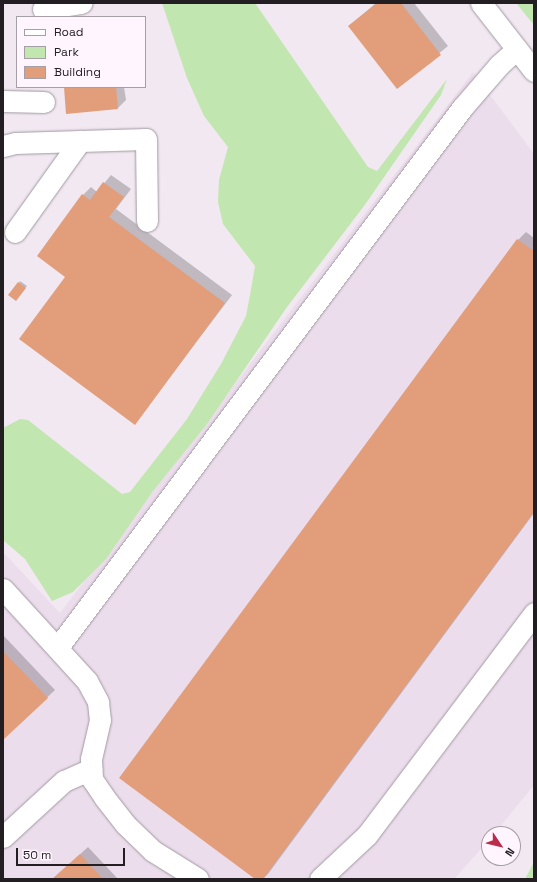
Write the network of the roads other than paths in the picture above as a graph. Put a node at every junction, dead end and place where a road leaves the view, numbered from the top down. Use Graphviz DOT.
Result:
graph roads {
  1 [pos="82,3"];
  2 [pos="481,3"];
  3 [pos="43,9"];
  4 [pos="517,49"];
  5 [pos="534,71"];
  6 [pos="3,101"];
  7 [pos="44,102"];
  8 [pos="80,141"];
  9 [pos="3,146"];
  10 [pos="147,221"];
  11 [pos="15,232"];
  12 [pos="3,589"];
  13 [pos="534,613"];
  14 [pos="58,648"];
  15 [pos="92,769"];
  16 [pos="3,837"];
  17 [pos="198,879"];
  18 [pos="320,879"];
  1 -- 3 [label="street"];
  2 -- 4 [label="street"];
  4 -- 5 [label="street"];
  4 -- 14 [label="street"];
  6 -- 7 [label="street"];
  8 -- 9 [label="street"];
  8 -- 10 [label="street"];
  8 -- 11 [label="street"];
  12 -- 14 [label="street"];
  13 -- 18 [label="street"];
  14 -- 15 [label="street"];
  15 -- 16 [label="street"];
  15 -- 17 [label="street"];
}
